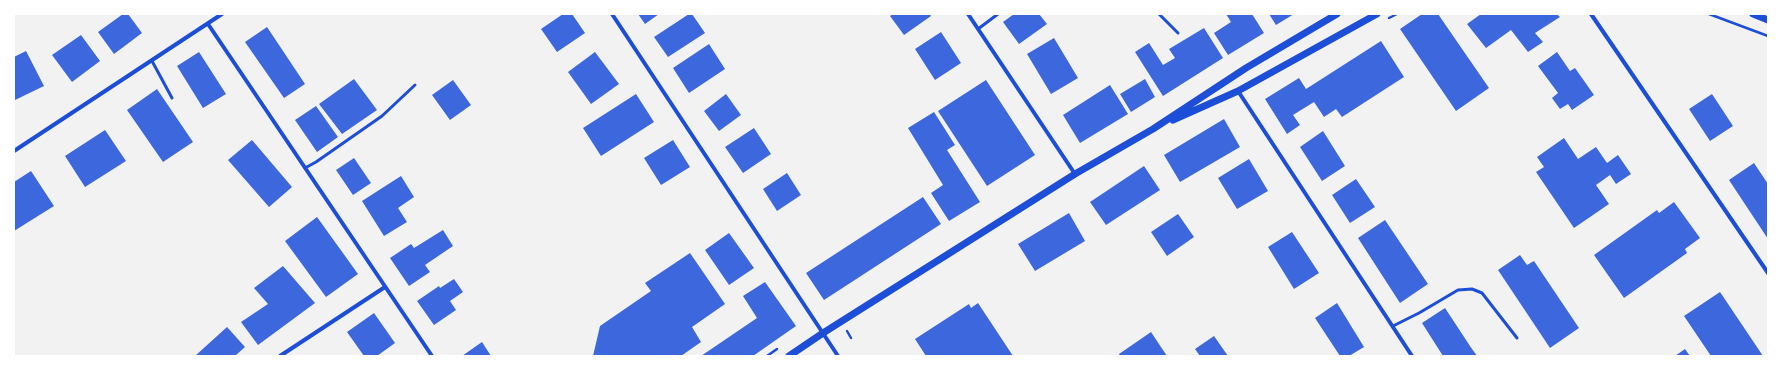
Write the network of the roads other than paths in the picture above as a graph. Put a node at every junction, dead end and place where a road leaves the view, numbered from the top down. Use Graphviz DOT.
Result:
graph roads {
  1 [pos="222,14"];
  2 [pos="612,14"];
  3 [pos="968,14"];
  4 [pos="998,14"];
  5 [pos="1159,14"];
  6 [pos="1337,14"];
  7 [pos="1377,14"];
  8 [pos="1591,14"];
  9 [pos="1754,14"];
  10 [pos="1768,20"];
  11 [pos="208,24"];
  12 [pos="978,28"];
  13 [pos="1178,34"];
  14 [pos="152,61"];
  15 [pos="415,85"];
  16 [pos="1238,91"];
  17 [pos="172,98"];
  18 [pos="1153,129"];
  19 [pos="14,151"];
  20 [pos="305,168"];
  21 [pos="1075,174"];
  22 [pos="1768,273"];
  23 [pos="385,287"];
  24 [pos="1393,326"];
  25 [pos="823,333"];
  26 [pos="1517,338"];
  27 [pos="280,356"];
  28 [pos="432,356"];
  29 [pos="789,356"];
  30 [pos="838,356"];
  31 [pos="1412,356"];
  1 -- 11 [label="street"];
  2 -- 25 [label="street"];
  3 -- 12 [label="street"];
  4 -- 12 [label="lane"];
  5 -- 13 [label="lane"];
  6 -- 18 [label="street"];
  7 -- 16 [label="street"];
  8 -- 22 [label="street"];
  9 -- 10 [label="street"];
  11 -- 14 [label="street"];
  11 -- 20 [label="street"];
  12 -- 21 [label="street"];
  14 -- 17 [label="lane"];
  14 -- 19 [label="street"];
  15 -- 20 [label="lane"];
  16 -- 18 [label="street"];
  16 -- 24 [label="street"];
  18 -- 21 [label="street"];
  20 -- 23 [label="street"];
  21 -- 25 [label="street"];
  23 -- 27 [label="street"];
  23 -- 28 [label="street"];
  24 -- 26 [label="lane"];
  24 -- 31 [label="street"];
  25 -- 29 [label="street"];
  25 -- 30 [label="street"];
}
